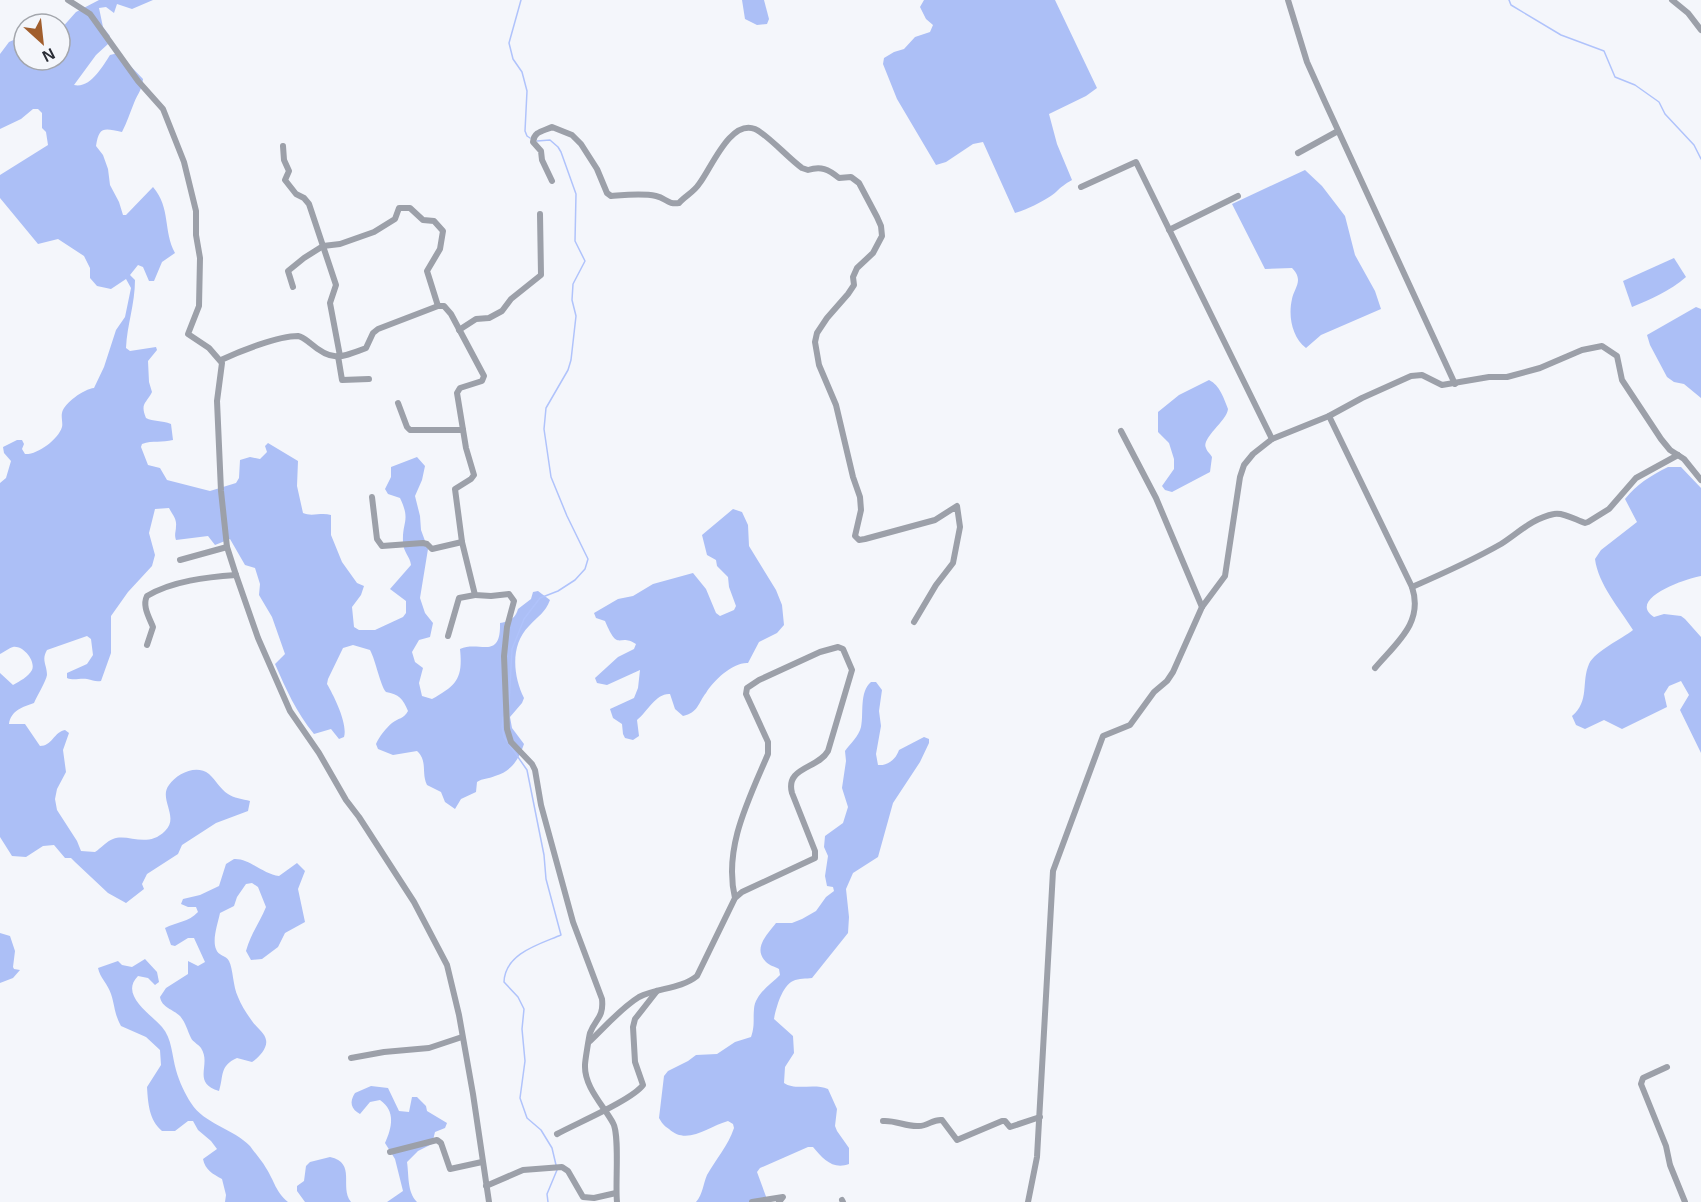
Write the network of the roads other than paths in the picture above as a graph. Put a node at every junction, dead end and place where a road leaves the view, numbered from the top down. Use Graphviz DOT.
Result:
graph roads {
  1 [pos="68,0"];
  2 [pos="1288,0"];
  3 [pos="1672,0"];
  4 [pos="1701,30"];
  5 [pos="1338,131"];
  6 [pos="283,146"];
  7 [pos="1298,153"];
  8 [pos="552,181"];
  9 [pos="1081,187"];
  10 [pos="1238,196"];
  11 [pos="540,214"];
  12 [pos="1169,230"];
  13 [pos="323,246"];
  14 [pos="293,287"];
  15 [pos="438,306"];
  16 [pos="459,330"];
  17 [pos="339,356"];
  18 [pos="221,360"];
  19 [pos="369,379"];
  20 [pos="1455,384"];
  21 [pos="398,403"];
  22 [pos="1329,416"];
  23 [pos="463,430"];
  24 [pos="1121,431"];
  25 [pos="1272,439"];
  26 [pos="1678,455"];
  27 [pos="1701,480"];
  28 [pos="372,497"];
  29 [pos="462,542"];
  30 [pos="227,547"];
  31 [pos="180,560"];
  32 [pos="236,575"];
  33 [pos="1412,587"];
  34 [pos="475,595"];
  35 [pos="1202,607"];
  36 [pos="914,622"];
  37 [pos="448,636"];
  38 [pos="147,645"];
  39 [pos="1375,668"];
  40 [pos="735,898"];
  41 [pos="659,989"];
  42 [pos="462,1037"];
  43 [pos="590,1042"];
  44 [pos="351,1058"];
  45 [pos="1667,1067"];
  46 [pos="604,1109"];
  47 [pos="1040,1117"];
  48 [pos="884,1121"];
  49 [pos="557,1134"];
  50 [pos="390,1152"];
  51 [pos="482,1162"];
  52 [pos="486,1186"];
  53 [pos="616,1192"];
  54 [pos="489,1202"];
  55 [pos="617,1202"];
  56 [pos="752,1202"];
  57 [pos="779,1202"];
  58 [pos="1028,1202"];
  59 [pos="1685,1202"];
  1 -- 18 [label="street"];
  2 -- 5 [label="street"];
  3 -- 4 [label="street"];
  5 -- 7 [label="street"];
  5 -- 20 [label="street"];
  6 -- 13 [label="street"];
  8 -- 36 [label="street"];
  9 -- 12 [label="street"];
  10 -- 12 [label="street"];
  11 -- 16 [label="street"];
  12 -- 25 [label="street"];
  13 -- 14 [label="street"];
  13 -- 15 [label="street"];
  13 -- 17 [label="street"];
  15 -- 16 [label="street"];
  15 -- 17 [label="street"];
  16 -- 23 [label="street"];
  17 -- 18 [label="street"];
  17 -- 19 [label="street"];
  18 -- 30 [label="street"];
  20 -- 22 [label="street"];
  20 -- 26 [label="street"];
  21 -- 23 [label="street"];
  22 -- 25 [label="street"];
  22 -- 33 [label="street"];
  23 -- 29 [label="street"];
  24 -- 35 [label="street"];
  25 -- 35 [label="street"];
  26 -- 27 [label="street"];
  26 -- 33 [label="street"];
  28 -- 29 [label="street"];
  29 -- 34 [label="street"];
  30 -- 31 [label="street"];
  30 -- 32 [label="street"];
  32 -- 38 [label="street"];
  32 -- 42 [label="street"];
  33 -- 39 [label="street"];
  34 -- 37 [label="street"];
  34 -- 43 [label="street"];
  35 -- 47 [label="street"];
  40 -- 40 [label="street"];
  40 -- 41 [label="street"];
  41 -- 43 [label="street"];
  41 -- 46 [label="street"];
  42 -- 44 [label="street"];
  42 -- 51 [label="street"];
  43 -- 46 [label="street"];
  45 -- 59 [label="street"];
  46 -- 49 [label="street"];
  46 -- 53 [label="street"];
  47 -- 48 [label="street"];
  47 -- 58 [label="street"];
  50 -- 51 [label="street"];
  51 -- 52 [label="street"];
  52 -- 53 [label="street"];
  52 -- 54 [label="street"];
  53 -- 55 [label="street"];
  56 -- 57 [label="street"];
}
